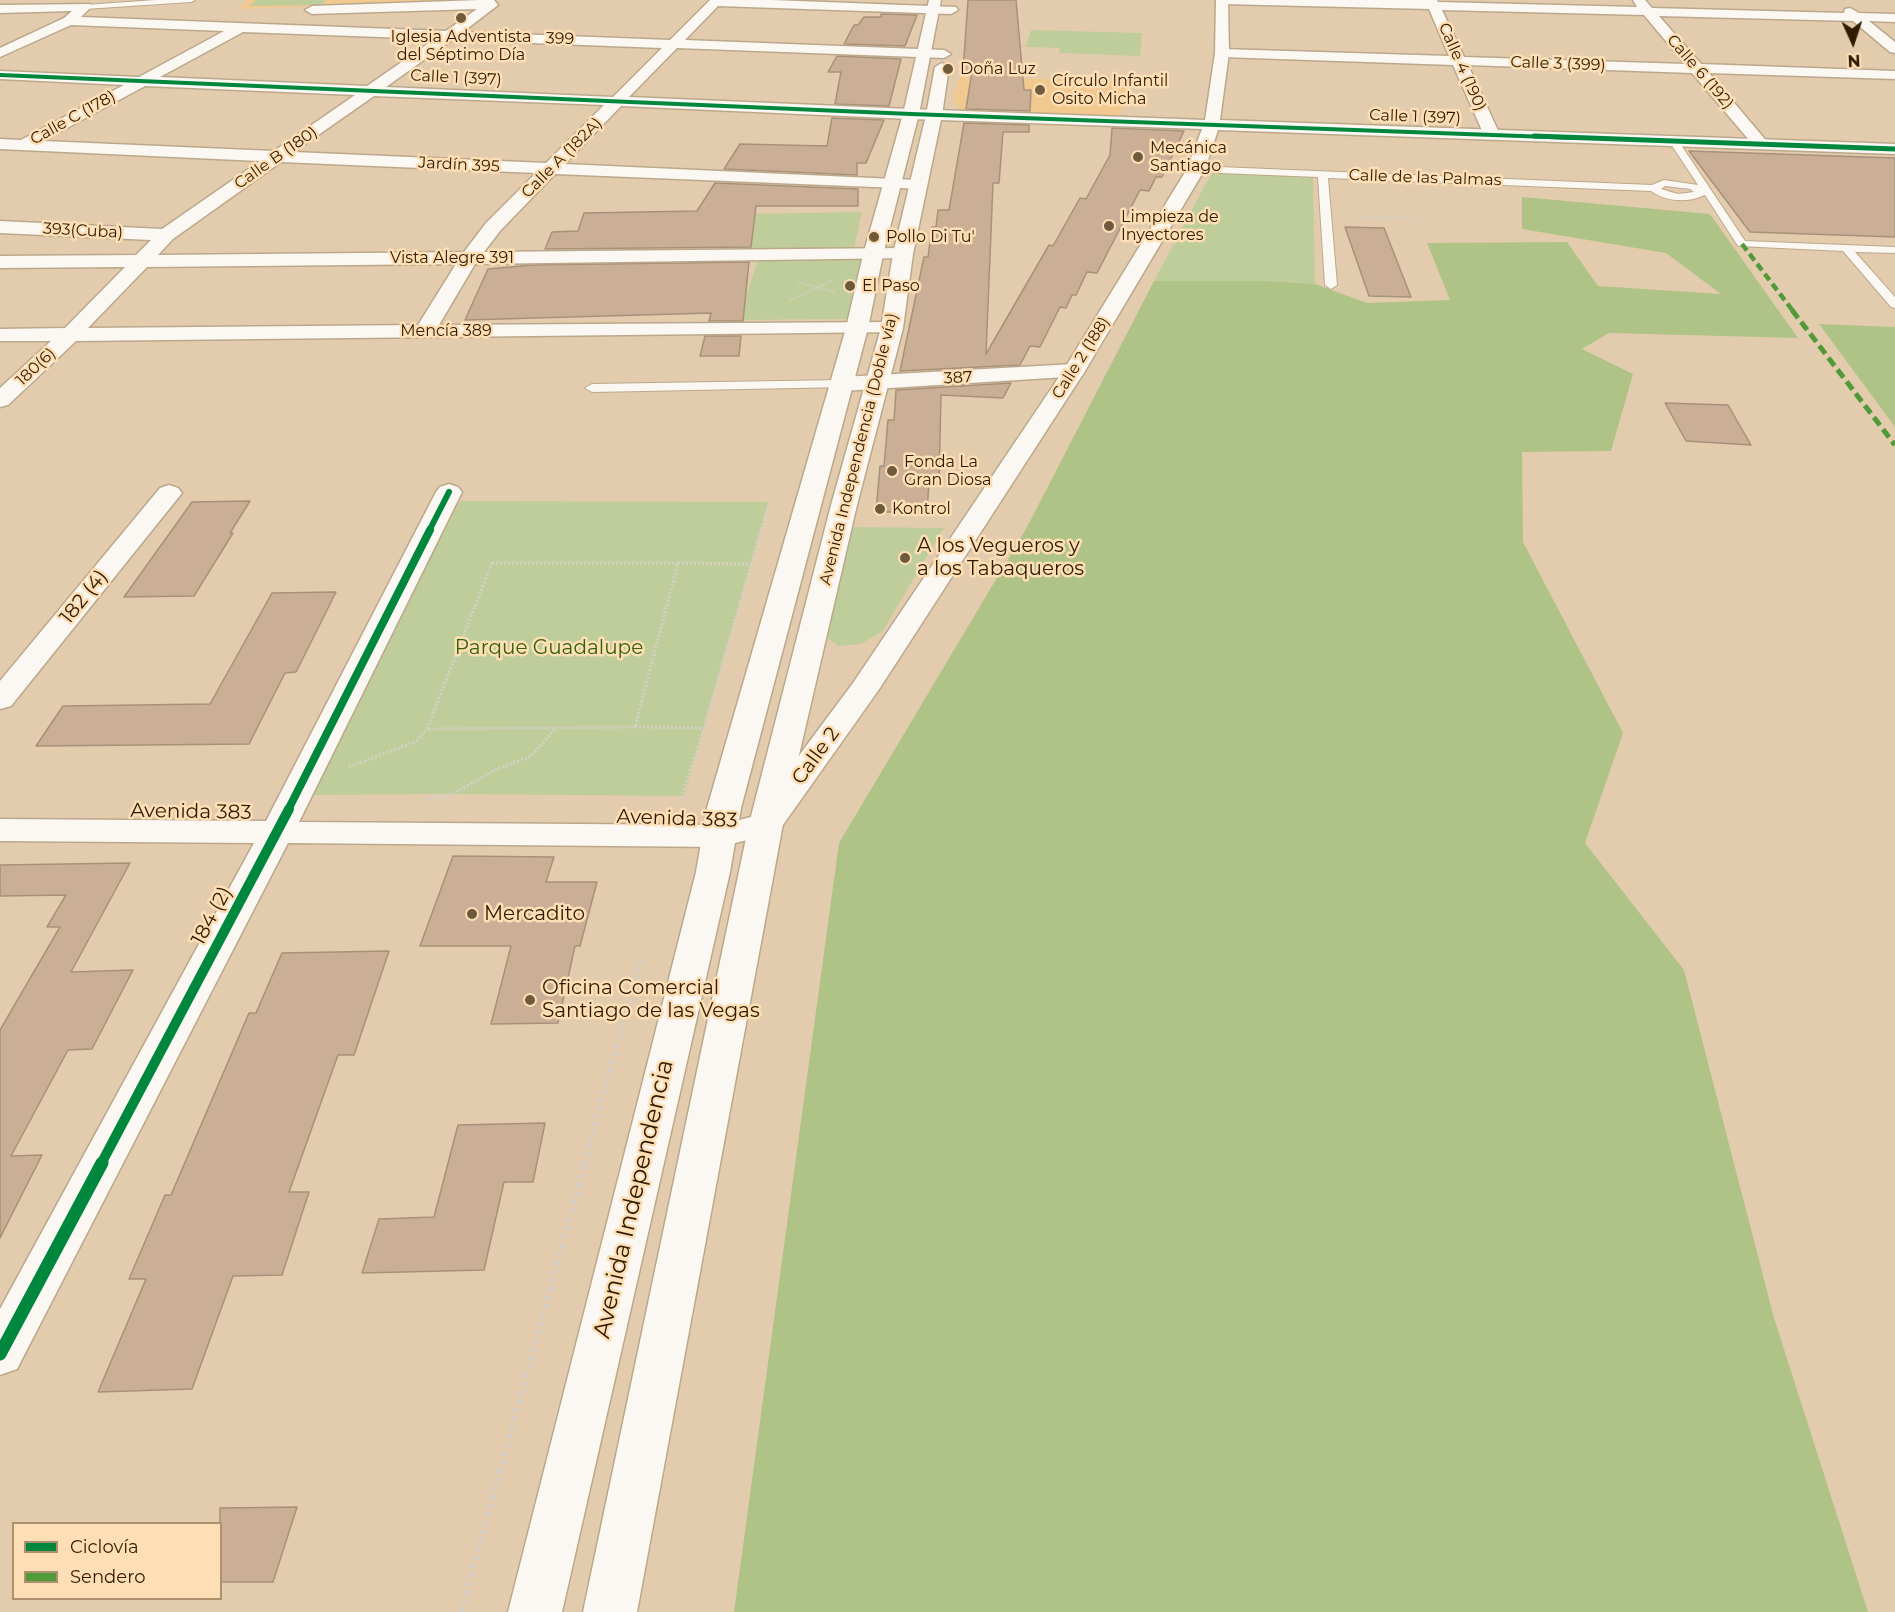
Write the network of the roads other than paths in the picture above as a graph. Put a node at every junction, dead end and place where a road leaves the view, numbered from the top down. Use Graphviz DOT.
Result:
graph roads {
  1 [pos="191,0"];
  2 [pos="1222,0"];
  3 [pos="1835,0"];
  4 [pos="717,1"];
  5 [pos="489,2"];
  6 [pos="90,3"];
  7 [pos="1433,3"];
  8 [pos="943,5"];
  9 [pos="1642,5"];
  10 [pos="0,9"];
  11 [pos="301,10"];
  12 [pos="217,13"];
  13 [pos="1856,17"];
  14 [pos="1895,18"];
  15 [pos="71,19"];
  16 [pos="241,27"];
  17 [pos="448,35"];
  18 [pos="675,44"];
  19 [pos="1895,50"];
  20 [pos="0,53"];
  21 [pos="1222,53"];
  22 [pos="934,54"];
  23 [pos="1461,61"];
  24 [pos="1698,69"];
  25 [pos="0,75"];
  26 [pos="1895,75"];
  27 [pos="143,80"];
  28 [pos="372,89"];
  29 [pos="620,100"];
  30 [pos="911,114"];
  31 [pos="934,115"];
  32 [pos="1212,124"];
  33 [pos="1492,135"];
  34 [pos="1674,141"];
  35 [pos="0,144"];
  36 [pos="1761,144"];
  37 [pos="24,145"];
  38 [pos="1895,149"];
  39 [pos="277,157"];
  40 [pos="0,158"];
  41 [pos="1196,169"];
  42 [pos="550,170"];
  43 [pos="1323,174"];
  44 [pos="893,184"];
  45 [pos="917,185"];
  46 [pos="1709,191"];
  47 [pos="0,227"];
  48 [pos="166,235"];
  49 [pos="1846,248"];
  50 [pos="1895,250"];
  51 [pos="903,254"];
  52 [pos="873,255"];
  53 [pos="469,258"];
  54 [pos="140,261"];
  55 [pos="0,262"];
  56 [pos="1331,285"];
  57 [pos="1895,303"];
  58 [pos="856,328"];
  59 [pos="892,328"];
  60 [pos="425,331"];
  61 [pos="71,334"];
  62 [pos="0,335"];
  63 [pos="1074,372"];
  64 [pos="879,382"];
  65 [pos="842,384"];
  66 [pos="592,388"];
  67 [pos="0,400"];
  68 [pos="449,492"];
  69 [pos="169,493"];
  70 [pos="865,688"];
  71 [pos="0,700"];
  72 [pos="0,810"];
  73 [pos="725,813"];
  74 [pos="281,822"];
  75 [pos="766,824"];
  76 [pos="0,830"];
  77 [pos="0,1354"];
  78 [pos="536,1612"];
  79 [pos="610,1612"];
  1 -- 6 [label="lane"];
  2 -- 7 [label="street"];
  2 -- 21 [label="street, Calle 2 (188)"];
  3 -- 13 [label="street"];
  4 -- 8 [label="street"];
  4 -- 18 [label="street, Calle A (182A)"];
  5 -- 11 [label="street"];
  5 -- 17 [label="street, Calle B (180)"];
  6 -- 10 [label="street"];
  6 -- 15 [label="street"];
  7 -- 9 [label="street"];
  7 -- 23 [label="street, Calle 4 (190)"];
  8 -- 22 [label="street, Avenida Independencia (Doble vía)"];
  9 -- 13 [label="street"];
  9 -- 24 [label="street, Calle 6 (192)"];
  12 -- 15 [label="street"];
  13 -- 14 [label="street"];
  13 -- 19 [label="street"];
  15 -- 16 [label="street, 399"];
  15 -- 20 [label="street"];
  16 -- 17 [label="street, 399"];
  16 -- 27 [label="street, Calle C (178)"];
  17 -- 18 [label="street, 399"];
  17 -- 28 [label="street, Calle B (180)"];
  18 -- 22 [label="street, 399"];
  18 -- 29 [label="street, Calle A (182A)"];
  21 -- 23 [label="street, Calle 3 (399)"];
  21 -- 32 [label="street, Calle 2 (188)"];
  22 -- 30 [label="street, Avenida Independencia (Doble vía)"];
  22 -- 31 [label="street, Avenida Independencia (Doble vía)"];
  23 -- 24 [label="street, Calle 3 (399)"];
  23 -- 33 [label="street, Calle 4 (190)"];
  24 -- 26 [label="street, Calle 3 (399)"];
  24 -- 36 [label="street, Calle 6 (192)"];
  25 -- 27 [label="street, Calle 1 (397)"];
  27 -- 28 [label="street, Calle 1 (397)"];
  27 -- 37 [label="street, Calle C (178)"];
  28 -- 29 [label="street, Calle 1 (397)"];
  28 -- 39 [label="street, Calle B (180)"];
  29 -- 30 [label="street, Calle 1 (397)"];
  29 -- 42 [label="street, Calle A (182A)"];
  30 -- 31 [label="street, Calle 1 (397)"];
  30 -- 44 [label="street, Avenida Independencia (Doble vía)"];
  31 -- 32 [label="street, Calle 1 (397)"];
  31 -- 45 [label="street, Avenida Independencia (Doble vía)"];
  32 -- 33 [label="street, Calle 1 (397)"];
  32 -- 41 [label="street, Calle 2 (188)"];
  33 -- 34 [label="street, Calle 1 (397)"];
  34 -- 36 [label="street, Calle 1 (397)"];
  34 -- 46 [label="lane"];
  35 -- 37 [label="street, Jardín 395"];
  36 -- 38 [label="street, Calle 1 (397)"];
  37 -- 39 [label="street, Jardín 395"];
  37 -- 40 [label="street, Calle C (178)"];
  39 -- 42 [label="street, Jardín 395"];
  39 -- 48 [label="street, Calle B (180)"];
  41 -- 43 [label="lane, Calle de las Palmas"];
  41 -- 63 [label="street, Calle 2 (188)"];
  42 -- 44 [label="street, Jardín 395"];
  42 -- 53 [label="street, Calle A (182A)"];
  43 -- 46 [label="lane, Calle de las Palmas"];
  43 -- 56 [label="lane"];
  44 -- 45 [label="street, Jardín 395"];
  44 -- 52 [label="street, Avenida Independencia (Doble vía)"];
  45 -- 51 [label="street, Avenida Independencia (Doble vía)"];
  46 -- 49 [label="lane"];
  47 -- 48 [label="street, 393(Cuba)"];
  48 -- 54 [label="street, Calle B (180)"];
  49 -- 50 [label="lane"];
  49 -- 57 [label="lane"];
  51 -- 52 [label="street, Vista Alegre 391"];
  51 -- 59 [label="street, Avenida Independencia (Doble vía)"];
  52 -- 53 [label="street, Vista Alegre 391"];
  52 -- 58 [label="street, Avenida Independencia (Doble vía)"];
  53 -- 54 [label="street, Vista Alegre 391"];
  53 -- 60 [label="street, Calle A (182A)"];
  54 -- 55 [label="street, Vista Alegre 391"];
  54 -- 61 [label="street, Calle B (180)"];
  58 -- 59 [label="street, Mencía 389"];
  58 -- 60 [label="street, Mencía 389"];
  58 -- 65 [label="street, Avenida Independencia (Doble vía)"];
  59 -- 64 [label="street, Avenida Independencia (Doble vía)"];
  60 -- 61 [label="street, Mencía 389"];
  61 -- 62 [label="street, Mencía 389"];
  61 -- 67 [label="street, 180(6)"];
  63 -- 64 [label="street, 387"];
  63 -- 70 [label="street, Calle 2 (188)"];
  64 -- 65 [label="street, 387"];
  64 -- 75 [label="street, Avenida Independencia (Doble vía)"];
  65 -- 66 [label="lane"];
  65 -- 73 [label="street, Avenida Independencia (Doble vía)"];
  68 -- 74 [label="street, 184 (2)"];
  69 -- 71 [label="street, 182 (4)"];
  70 -- 75 [label="street, Calle 2"];
  72 -- 74 [label="street, Avenida 383"];
  73 -- 74 [label="street, Avenida 383"];
  73 -- 74 [label="street, Avenida 383"];
  73 -- 75 [label="street, Avenida 383"];
  73 -- 78 [label="street, Avenida Independencia"];
  74 -- 76 [label="street, Avenida 383"];
  74 -- 77 [label="street, 184 (2)"];
  75 -- 79 [label="street"];
}
